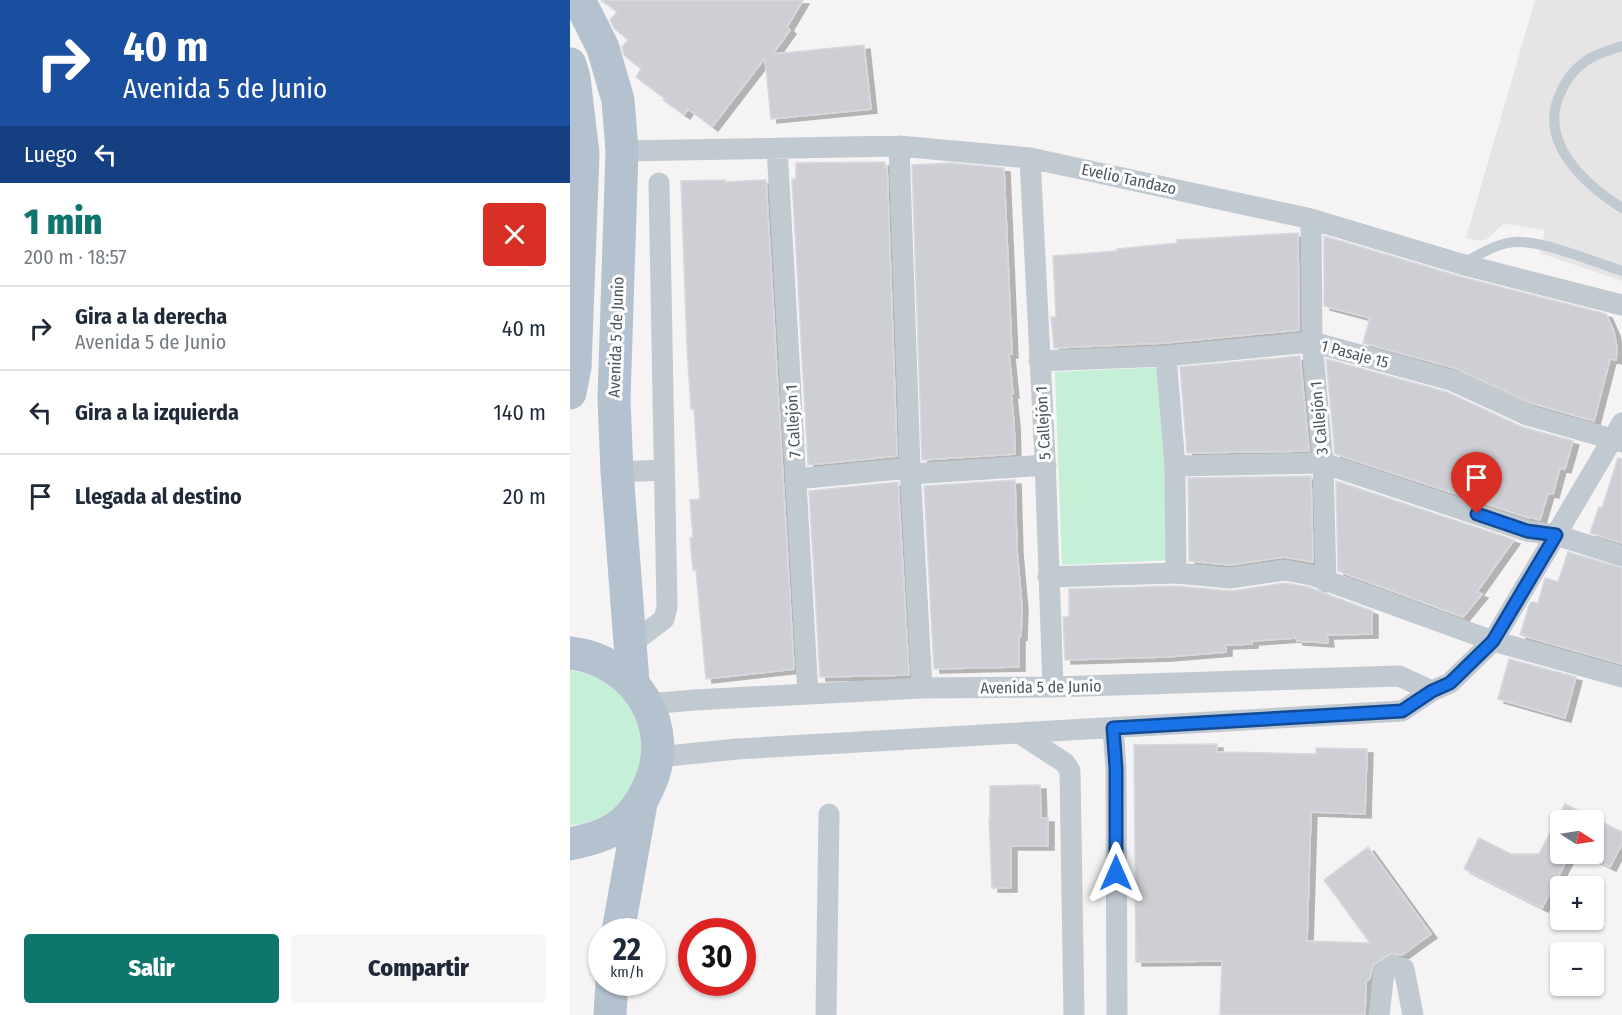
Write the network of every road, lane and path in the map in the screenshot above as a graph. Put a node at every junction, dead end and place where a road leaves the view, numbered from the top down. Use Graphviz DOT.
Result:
graph roads {
  1 [pos="575,0"];
  2 [pos="1622,46"];
  3 [pos="570,64"];
  4 [pos="899,146"];
  5 [pos="777,148"];
  6 [pos="622,152"];
  7 [pos="1030,158"];
  8 [pos="659,183"];
  9 [pos="1622,208"];
  10 [pos="1311,219"];
  11 [pos="1461,264"];
  12 [pos="1622,272"];
  13 [pos="1622,305"];
  14 [pos="1312,342"];
  15 [pos="1166,356"];
  16 [pos="1039,361"];
  17 [pos="572,375"];
  18 [pos="1619,434"];
  19 [pos="1323,463"];
  20 [pos="1046,465"];
  21 [pos="1175,466"];
  22 [pos="664,470"];
  23 [pos="910,471"];
  24 [pos="618,472"];
  25 [pos="796,479"];
  26 [pos="1556,535"];
  27 [pos="1622,556"];
  28 [pos="1176,573"];
  29 [pos="1048,577"];
  30 [pos="1326,582"];
  31 [pos="1493,641"];
  32 [pos="630,645"];
  33 [pos="570,652"];
  34 [pos="1622,677"];
  35 [pos="1053,687"];
  36 [pos="922,688"];
  37 [pos="1432,691"];
  38 [pos="640,693"];
  39 [pos="808,694"];
  40 [pos="1113,728"];
  41 [pos="1019,732"];
  42 [pos="658,757"];
  43 [pos="641,803"];
  44 [pos="829,814"];
  45 [pos="570,844"];
  46 [pos="620,918"];
  47 [pos="611,996"];
  48 [pos="610,1015"];
  49 [pos="826,1015"];
  50 [pos="1074,1015"];
  51 [pos="1117,1015"];
  52 [pos="1379,1015"];
  53 [pos="1413,1015"];
  1 -- 6 [label="main road, Avenida 5 de Junio"];
  2 -- 9 [label="lane"];
  3 -- 17 [label="main road"];
  4 -- 5 [label="street, Evelio Tandazo"];
  4 -- 7 [label="street, Evelio Tandazo"];
  4 -- 23 [label="street"];
  5 -- 6 [label="street, Evelio Tandazo"];
  5 -- 25 [label="street, 7 Callejón 1"];
  6 -- 24 [label="main road, Avenida 5 de Junio"];
  7 -- 10 [label="street, Evelio Tandazo"];
  7 -- 16 [label="street, 5 Callejón 1"];
  8 -- 22 [label="street"];
  10 -- 11 [label="street, Evelio Tandazo"];
  10 -- 14 [label="street, 3 Callejón 1"];
  11 -- 12 [label="lane"];
  11 -- 13 [label="street, Evelio Tandazo"];
  14 -- 15 [label="street, 1 Pasaje 15"];
  14 -- 18 [label="street, 1 Pasaje 15"];
  14 -- 19 [label="street, 3 Callejón 1"];
  15 -- 16 [label="street, 1 Pasaje 15"];
  15 -- 21 [label="street"];
  16 -- 20 [label="street, 5 Callejón 1"];
  18 -- 26 [label="street"];
  19 -- 21 [label="street"];
  19 -- 26 [label="street"];
  19 -- 30 [label="street, 3 Callejón 1"];
  20 -- 23 [label="street"];
  20 -- 29 [label="street, 5 Callejón 1"];
  21 -- 28 [label="street"];
  22 -- 24 [label="street"];
  22 -- 32 [label="street"];
  23 -- 25 [label="street"];
  23 -- 36 [label="street"];
  24 -- 32 [label="main road, Avenida 5 de Junio"];
  25 -- 39 [label="street, 7 Callejón 1"];
  26 -- 27 [label="street"];
  26 -- 31 [label="street"];
  28 -- 29 [label="street"];
  28 -- 30 [label="street"];
  29 -- 35 [label="street, 5 Callejón 1"];
  30 -- 31 [label="street"];
  31 -- 34 [label="street"];
  31 -- 37 [label="street"];
  32 -- 38 [label="main road, Avenida 5 de Junio"];
  33 -- 38 [label="main road"];
  35 -- 36 [label="street, Avenida 5 de Junio"];
  35 -- 37 [label="street, Avenida 5 de Junio"];
  36 -- 39 [label="street, Avenida 5 de Junio"];
  37 -- 40 [label="street"];
  38 -- 39 [label="street, Avenida 5 de Junio"];
  38 -- 42 [label="main road"];
  40 -- 41 [label="street"];
  40 -- 51 [label="street"];
  41 -- 42 [label="street"];
  41 -- 50 [label="street"];
  42 -- 43 [label="main road"];
  43 -- 45 [label="main road"];
  43 -- 46 [label="main road"];
  44 -- 49 [label="street"];
  47 -- 48 [label="main road"];
  52 -- 53 [label="street"];
}
